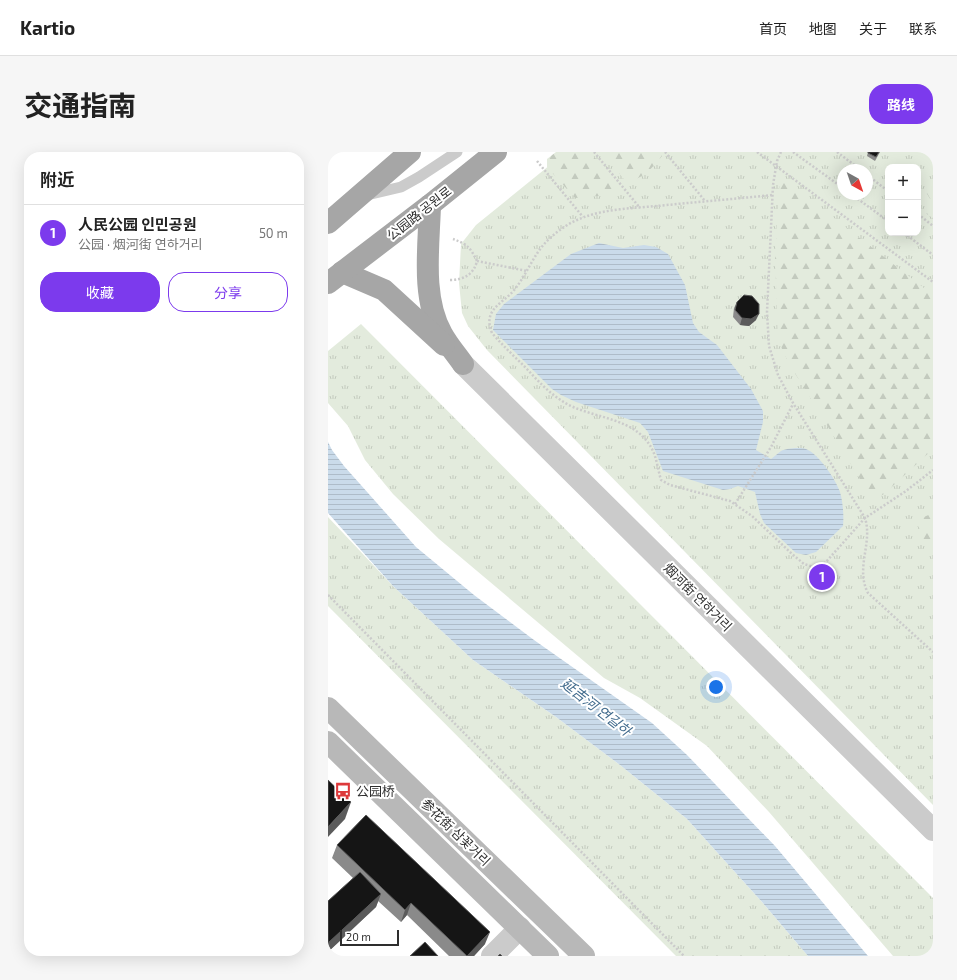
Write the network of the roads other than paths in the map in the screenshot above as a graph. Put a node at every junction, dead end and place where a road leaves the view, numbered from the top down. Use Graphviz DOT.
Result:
graph roads {
  1 [pos="410,152"];
  2 [pos="457,152"];
  3 [pos="496,152"];
  4 [pos="358,197"];
  5 [pos="430,205"];
  6 [pos="328,222"];
  7 [pos="335,278"];
  8 [pos="463,364"];
  9 [pos="328,708"];
  10 [pos="328,742"];
  11 [pos="933,830"];
  12 [pos="520,928"];
  13 [pos="492,956"];
  14 [pos="548,956"];
  15 [pos="584,956"];
  1 -- 4 [label="main road"];
  2 -- 4 [label="lane"];
  3 -- 5 [label="main road, 公园路 공원로"];
  4 -- 6 [label="main road"];
  5 -- 7 [label="main road, 公园路 공원로"];
  5 -- 8 [label="main road"];
  7 -- 8 [label="main road"];
  8 -- 11 [label="street, 烟河街 연하거리"];
  9 -- 15 [label="main road, 参花街 삼꽃거리"];
  10 -- 12 [label="main road, 参花街 삼꽃거리"];
  12 -- 13 [label="street"];
  12 -- 14 [label="main road, 参花街 삼꽃거리"];
}
